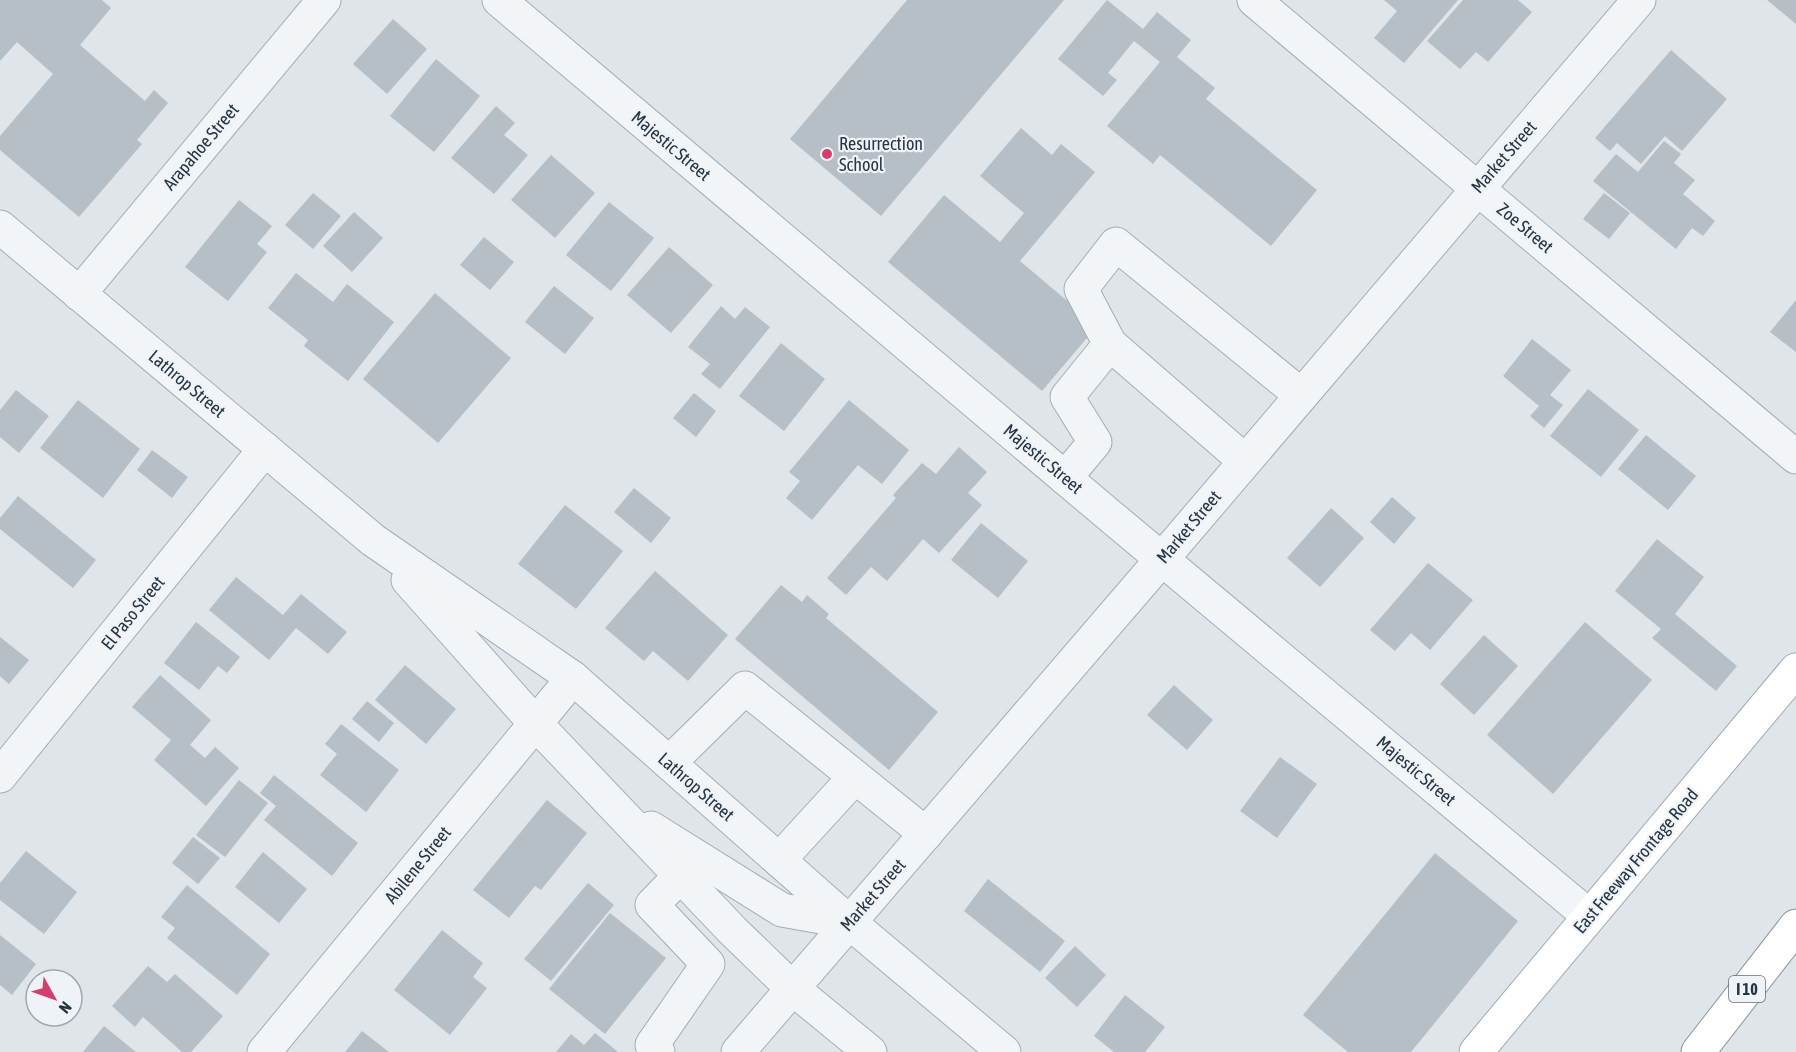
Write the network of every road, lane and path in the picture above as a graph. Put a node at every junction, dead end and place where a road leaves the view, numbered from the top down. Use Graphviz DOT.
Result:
graph roads {
  1 [pos="324,0"];
  2 [pos="498,0"];
  3 [pos="1254,0"];
  4 [pos="1639,0"];
  5 [pos="1477,188"];
  6 [pos="0,227"];
  7 [pos="79,294"];
  8 [pos="1110,344"];
  9 [pos="1301,395"];
  10 [pos="265,449"];
  11 [pos="1796,457"];
  12 [pos="1245,460"];
  13 [pos="1065,478"];
  14 [pos="373,540"];
  15 [pos="1162,559"];
  16 [pos="1796,670"];
  17 [pos="573,678"];
  18 [pos="535,723"];
  19 [pos="669,763"];
  20 [pos="0,776"];
  21 [pos="855,777"];
  22 [pos="611,803"];
  23 [pos="926,834"];
  24 [pos="778,860"];
  25 [pos="681,875"];
  26 [pos="1589,916"];
  27 [pos="849,922"];
  28 [pos="1796,926"];
  29 [pos="734,931"];
  30 [pos="708,964"];
  31 [pos="792,988"];
  32 [pos="264,1052"];
  33 [pos="658,1052"];
  34 [pos="738,1052"];
  35 [pos="870,1052"];
  36 [pos="1004,1052"];
  37 [pos="1476,1052"];
  38 [pos="1698,1052"];
  1 -- 7 [label="street, Arapahoe Street"];
  2 -- 13 [label="street, Majestic Street"];
  3 -- 5 [label="street, Zoe Street"];
  4 -- 5 [label="street, Market Street"];
  5 -- 9 [label="street, Market Street"];
  5 -- 11 [label="street, Zoe Street"];
  6 -- 7 [label="street, Lathrop Street"];
  7 -- 10 [label="street, Lathrop Street"];
  8 -- 9 [label="street"];
  8 -- 12 [label="street"];
  8 -- 13 [label="street"];
  9 -- 12 [label="street, Market Street"];
  10 -- 14 [label="street, Lathrop Street"];
  10 -- 20 [label="street, El Paso Street"];
  12 -- 15 [label="street, Market Street"];
  13 -- 15 [label="street, Majestic Street"];
  14 -- 17 [label="street, Lathrop Street"];
  14 -- 18 [label="street, Lathrop Street"];
  15 -- 23 [label="street, Market Street"];
  15 -- 26 [label="street, Majestic Street"];
  16 -- 26 [label="main road, East Freeway Frontage Road"];
  17 -- 18 [label="street, Abilene Street"];
  17 -- 19 [label="street, Lathrop Street"];
  18 -- 22 [label="street, Lathrop Street"];
  18 -- 32 [label="street, Abilene Street"];
  19 -- 21 [label="street"];
  19 -- 24 [label="street, Lathrop Street"];
  21 -- 23 [label="street"];
  21 -- 24 [label="street"];
  22 -- 25 [label="street, Lathrop Street"];
  22 -- 27 [label="street"];
  23 -- 27 [label="street, Market Street"];
  24 -- 27 [label="street, Lathrop Street"];
  25 -- 29 [label="street, Lathrop Street"];
  25 -- 30 [label="street"];
  26 -- 37 [label="main road, East Freeway Frontage Road"];
  27 -- 31 [label="street, Market Street"];
  27 -- 36 [label="street, Lathrop Street"];
  28 -- 38 [label="main road, I 10"];
  29 -- 30 [label="street"];
  29 -- 31 [label="street, Lathrop Street"];
  30 -- 33 [label="street"];
  31 -- 34 [label="street, Market Street"];
  31 -- 35 [label="street, Lathrop Street"];
}
